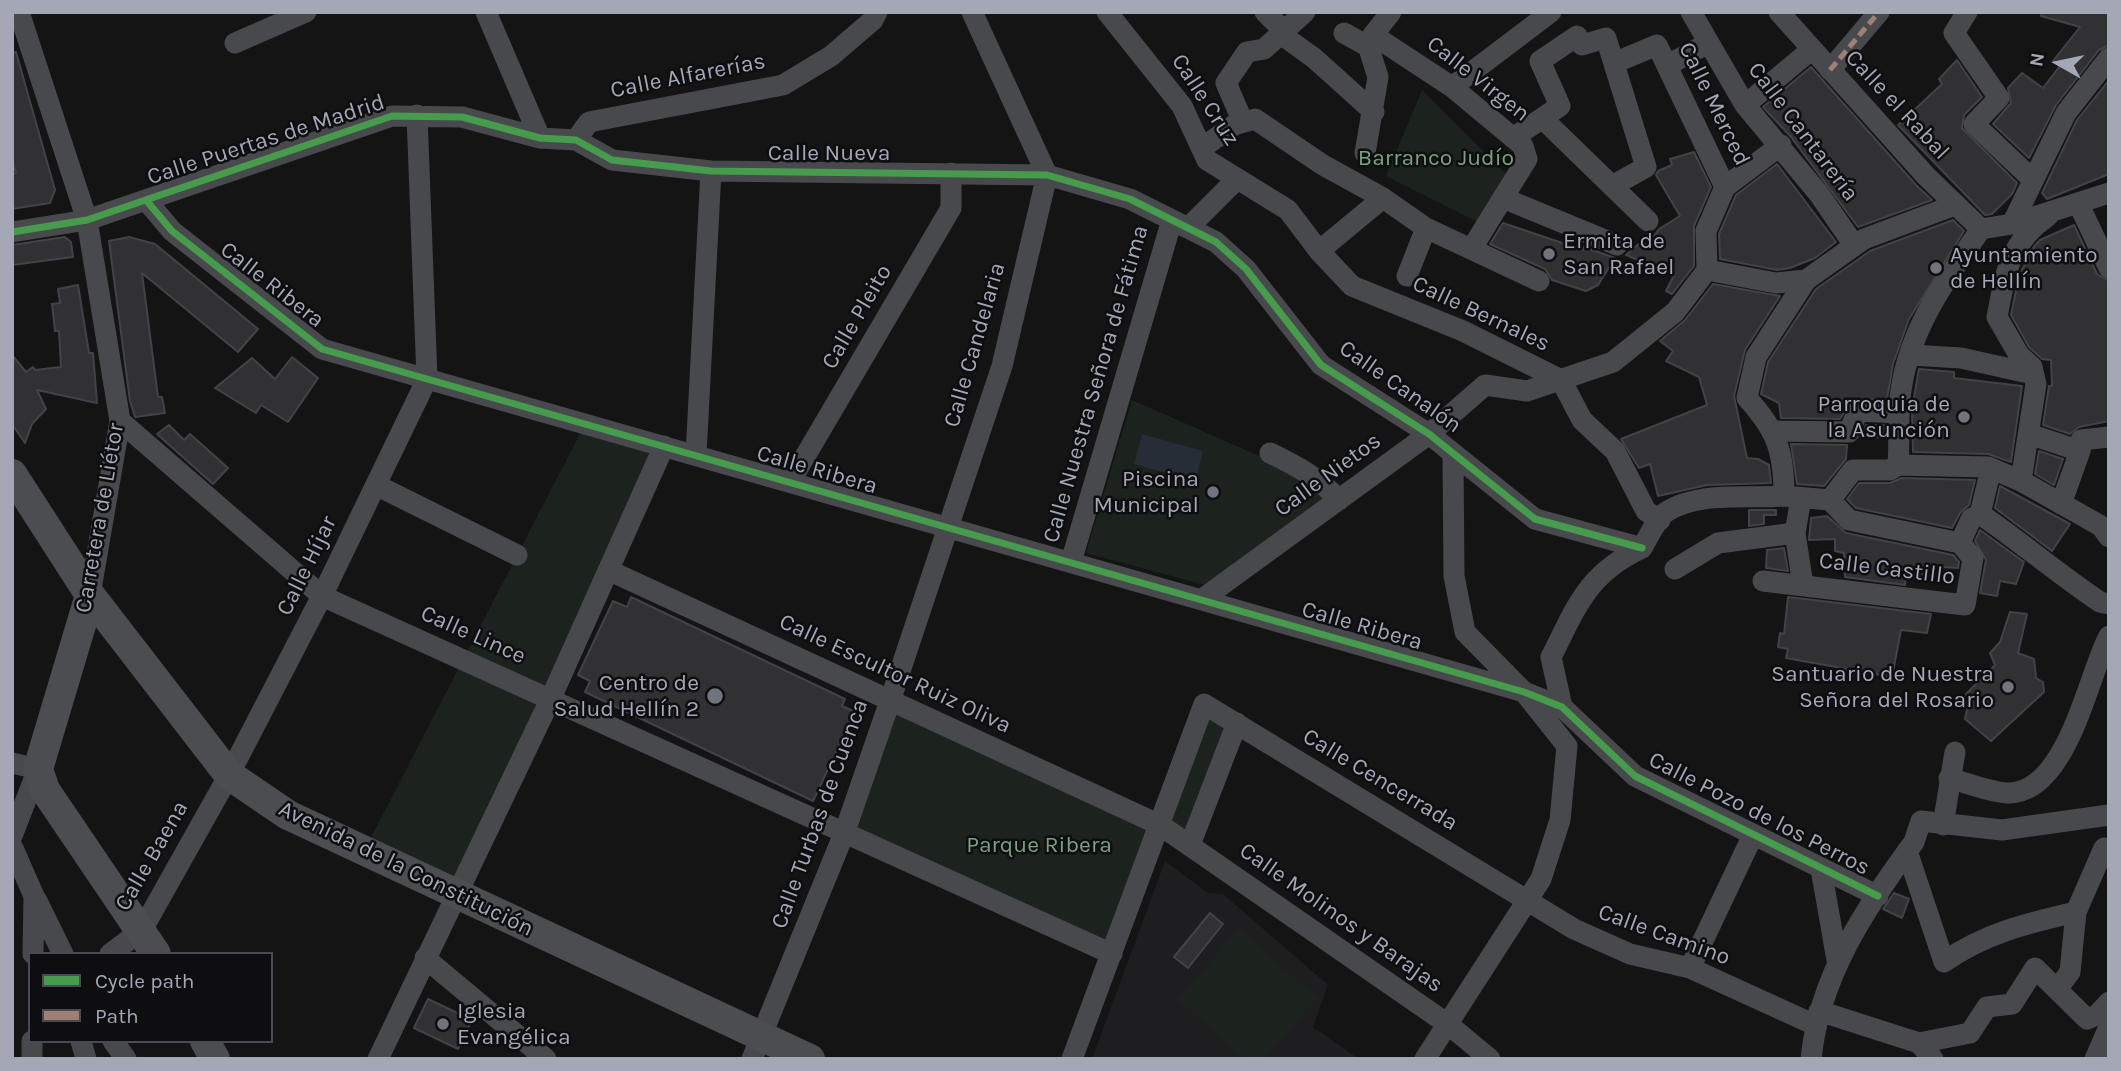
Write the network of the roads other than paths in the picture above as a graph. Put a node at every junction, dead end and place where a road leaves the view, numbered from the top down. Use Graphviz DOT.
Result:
graph roads {
  1 [pos="306,12"];
  2 [pos="486,12"];
  3 [pos="877,12"];
  4 [pos="972,12"];
  5 [pos="1107,12"];
  6 [pos="1265,12"];
  7 [pos="1305,12"];
  8 [pos="1391,12"];
  9 [pos="1551,12"];
  10 [pos="1692,12"];
  11 [pos="1779,12"];
  12 [pos="1879,12"];
  13 [pos="1967,12"];
  14 [pos="15,13"];
  15 [pos="1283,33"];
  16 [pos="1344,33"];
  17 [pos="1372,42"];
  18 [pos="235,43"];
  19 [pos="1708,43"];
  20 [pos="1811,50"];
  21 [pos="2109,58"];
  22 [pos="1614,63"];
  23 [pos="1668,65"];
  24 [pos="1830,71"];
  25 [pos="1452,87"];
  26 [pos="1745,105"];
  27 [pos="1374,112"];
  28 [pos="417,115"];
  29 [pos="1542,118"];
  30 [pos="1243,122"];
  31 [pos="540,138"];
  32 [pos="1513,138"];
  33 [pos="576,140"];
  34 [pos="1781,145"];
  35 [pos="1202,148"];
  36 [pos="1365,153"];
  37 [pos="612,160"];
  38 [pos="711,171"];
  39 [pos="951,173"];
  40 [pos="1047,175"];
  41 [pos="1237,179"];
  42 [pos="2032,179"];
  43 [pos="1612,186"];
  44 [pos="1725,187"];
  45 [pos="2109,193"];
  46 [pos="1383,198"];
  47 [pos="1503,198"];
  48 [pos="146,200"];
  49 [pos="1955,205"];
  50 [pos="2078,205"];
  51 [pos="2057,210"];
  52 [pos="87,220"];
  53 [pos="1648,221"];
  54 [pos="2012,223"];
  55 [pos="1180,224"];
  56 [pos="1426,228"];
  57 [pos="1981,229"];
  58 [pos="12,232"];
  59 [pos="1616,245"];
  60 [pos="1854,245"];
  61 [pos="1472,248"];
  62 [pos="1320,251"];
  63 [pos="2109,268"];
  64 [pos="1707,270"];
  65 [pos="1407,276"];
  66 [pos="1806,280"];
  67 [pos="1539,281"];
  68 [pos="1911,355"];
  69 [pos="2032,367"];
  70 [pos="426,379"];
  71 [pos="1561,380"];
  72 [pos="1899,412"];
  73 [pos="120,421"];
  74 [pos="1774,431"];
  75 [pos="1429,434"];
  76 [pos="2029,434"];
  77 [pos="2109,437"];
  78 [pos="664,446"];
  79 [pos="2080,452"];
  80 [pos="1270,453"];
  81 [pos="696,455"];
  82 [pos="1453,456"];
  83 [pos="1898,465"];
  84 [pos="1991,469"];
  85 [pos="12,474"];
  86 [pos="2021,481"];
  87 [pos="790,482"];
  88 [pos="376,485"];
  89 [pos="1792,497"];
  90 [pos="1339,500"];
  91 [pos="1830,500"];
  92 [pos="2062,504"];
  93 [pos="1980,514"];
  94 [pos="1660,520"];
  95 [pos="947,527"];
  96 [pos="2106,529"];
  97 [pos="1795,533"];
  98 [pos="1960,543"];
  99 [pos="1642,548"];
  100 [pos="517,555"];
  101 [pos="1071,562"];
  102 [pos="1675,569"];
  103 [pos="608,570"];
  104 [pos="1763,581"];
  105 [pos="1803,585"];
  106 [pos="90,595"];
  107 [pos="322,596"];
  108 [pos="1201,600"];
  109 [pos="2109,604"];
  110 [pos="2109,636"];
  111 [pos="1524,692"];
  112 [pos="551,698"];
  113 [pos="890,701"];
  114 [pos="1562,707"];
  115 [pos="1237,723"];
  116 [pos="1955,752"];
  117 [pos="25,766"];
  118 [pos="229,775"];
  119 [pos="1949,778"];
  120 [pos="2109,815"];
  121 [pos="1160,825"];
  122 [pos="1943,825"];
  123 [pos="845,831"];
  124 [pos="1753,835"];
  125 [pos="12,836"];
  126 [pos="2107,843"];
  127 [pos="1190,845"];
  128 [pos="1907,851"];
  129 [pos="14,855"];
  130 [pos="1821,869"];
  131 [pos="2109,876"];
  132 [pos="456,894"];
  133 [pos="1878,895"];
  134 [pos="34,896"];
  135 [pos="1528,901"];
  136 [pos="2077,912"];
  137 [pos="149,942"];
  138 [pos="33,952"];
  139 [pos="62,952"];
  140 [pos="116,952"];
  141 [pos="1112,954"];
  142 [pos="425,958"];
  143 [pos="1837,960"];
  144 [pos="1690,968"];
  145 [pos="2058,988"];
  146 [pos="2109,1002"];
  147 [pos="1817,1018"];
  148 [pos="1449,1025"];
  149 [pos="2109,1027"];
  150 [pos="114,1043"];
  151 [pos="206,1043"];
  152 [pos="757,1048"];
  153 [pos="1926,1051"];
  154 [pos="126,1059"];
  155 [pos="215,1059"];
  156 [pos="378,1059"];
  157 [pos="546,1059"];
  158 [pos="810,1059"];
  159 [pos="1072,1059"];
  160 [pos="1425,1059"];
  161 [pos="1490,1059"];
  162 [pos="1811,1059"];
  163 [pos="2095,1059"];
  1 -- 18 [label="street"];
  2 -- 31 [label="street"];
  3 -- 33 [label="street, Calle Alfarerías"];
  4 -- 40 [label="street"];
  5 -- 35 [label="street, Calle Cruz"];
  6 -- 15 [label="street"];
  7 -- 15 [label="street"];
  8 -- 17 [label="street"];
  9 -- 25 [label="street"];
  10 -- 19 [label="street, Calle Cantarería"];
  11 -- 20 [label="street, Calle el Rabal"];
  12 -- 24 [label="street"];
  13 -- 42 [label="street"];
  14 -- 52 [label="street, Carretera de Liétor"];
  15 -- 27 [label="street"];
  15 -- 30 [label="street"];
  16 -- 17 [label="street, Calle Virgen"];
  17 -- 25 [label="street, Calle Virgen"];
  17 -- 27 [label="street"];
  19 -- 23 [label="street"];
  19 -- 26 [label="street, Calle Cantarería"];
  20 -- 24 [label="street, Calle el Rabal"];
  20 -- 26 [label="street"];
  21 -- 42 [label="street"];
  22 -- 23 [label="street, Calle Merced"];
  22 -- 29 [label="street"];
  22 -- 43 [label="street"];
  23 -- 44 [label="street, Calle Merced"];
  24 -- 49 [label="street, Calle el Rabal"];
  25 -- 32 [label="street, Calle Virgen"];
  26 -- 34 [label="street, Calle Cantarería"];
  27 -- 36 [label="street"];
  28 -- 31 [label="street, Calle Puertas de Madrid"];
  28 -- 48 [label="street, Calle Puertas de Madrid"];
  28 -- 70 [label="street"];
  29 -- 32 [label="street"];
  29 -- 43 [label="street"];
  30 -- 35 [label="street"];
  30 -- 46 [label="street"];
  31 -- 33 [label="street, Calle Puertas de Madrid"];
  32 -- 47 [label="street, Calle Virgen"];
  33 -- 37 [label="street, Calle Puertas de Madrid"];
  34 -- 44 [label="street"];
  34 -- 60 [label="street, Calle Cantarería"];
  35 -- 41 [label="street, Calle Cruz"];
  37 -- 38 [label="street, Calle Nueva"];
  38 -- 39 [label="street, Calle Nueva"];
  38 -- 81 [label="street"];
  39 -- 40 [label="street, Calle Nueva"];
  39 -- 87 [label="street, Calle Pleito"];
  40 -- 55 [label="street, Calle Canalón"];
  40 -- 95 [label="street, Calle Candelaria"];
  41 -- 55 [label="street"];
  41 -- 62 [label="street, Calle Bernales"];
  42 -- 54 [label="street"];
  43 -- 53 [label="street"];
  44 -- 64 [label="street, Calle Merced"];
  45 -- 50 [label="street"];
  46 -- 56 [label="street"];
  46 -- 62 [label="street"];
  47 -- 59 [label="street"];
  47 -- 61 [label="street, Calle Virgen"];
  48 -- 52 [label="street, Calle Puertas de Madrid"];
  48 -- 70 [label="street, Calle Ribera"];
  49 -- 57 [label="street, Calle el Rabal"];
  49 -- 60 [label="street"];
  50 -- 51 [label="street"];
  50 -- 63 [label="street"];
  51 -- 54 [label="street"];
  51 -- 69 [label="street"];
  52 -- 58 [label="street, Calle Puertas de Madrid"];
  52 -- 73 [label="street, Carretera de Liétor"];
  54 -- 57 [label="street"];
  55 -- 75 [label="street, Calle Canalón"];
  55 -- 101 [label="street, Calle Nuestra Señora de Fátima"];
  56 -- 61 [label="street"];
  56 -- 65 [label="street"];
  57 -- 68 [label="street"];
  60 -- 66 [label="street"];
  61 -- 67 [label="street"];
  62 -- 71 [label="street, Calle Bernales"];
  64 -- 66 [label="street"];
  64 -- 71 [label="street, Calle Bernales"];
  66 -- 74 [label="street"];
  68 -- 69 [label="street"];
  68 -- 72 [label="street"];
  69 -- 76 [label="street"];
  70 -- 78 [label="street, Calle Ribera"];
  70 -- 88 [label="street, Calle Híjar"];
  71 -- 75 [label="street, Calle Nietos"];
  71 -- 94 [label="street"];
  72 -- 74 [label="street"];
  72 -- 83 [label="street"];
  73 -- 106 [label="street, Carretera de Liétor"];
  73 -- 107 [label="street, Calle Lince"];
  74 -- 89 [label="street, Calle Castillo"];
  75 -- 82 [label="street, Calle Canalón"];
  75 -- 90 [label="street, Calle Nietos"];
  76 -- 79 [label="street"];
  76 -- 86 [label="street"];
  77 -- 79 [label="street"];
  78 -- 81 [label="street, Calle Ribera"];
  78 -- 103 [label="street"];
  79 -- 92 [label="street"];
  80 -- 90 [label="street"];
  81 -- 87 [label="street, Calle Ribera"];
  82 -- 99 [label="street, Calle Canalón"];
  82 -- 111 [label="street"];
  83 -- 84 [label="street"];
  83 -- 91 [label="street"];
  84 -- 86 [label="street"];
  84 -- 93 [label="street"];
  85 -- 106 [label="street, Avenida de la Constitución"];
  86 -- 92 [label="street"];
  87 -- 95 [label="street, Calle Ribera"];
  88 -- 100 [label="street"];
  88 -- 107 [label="street, Calle Híjar"];
  89 -- 91 [label="street"];
  89 -- 94 [label="street"];
  89 -- 97 [label="street, Calle Castillo"];
  90 -- 108 [label="street, Calle Nietos"];
  91 -- 98 [label="street"];
  92 -- 96 [label="street"];
  93 -- 98 [label="street"];
  93 -- 109 [label="street"];
  94 -- 99 [label="street"];
  95 -- 101 [label="street, Calle Ribera"];
  95 -- 113 [label="street, Calle Turbas de Cuenca"];
  97 -- 102 [label="street"];
  97 -- 105 [label="street, Calle Castillo"];
  98 -- 105 [label="street, Calle Castillo"];
  99 -- 114 [label="street"];
  101 -- 108 [label="street, Calle Ribera"];
  103 -- 112 [label="street"];
  103 -- 113 [label="street, Calle Escultor Ruiz Oliva"];
  104 -- 105 [label="street, Calle Castillo"];
  106 -- 117 [label="street, Carretera de Liétor"];
  106 -- 118 [label="street, Avenida de la Constitución"];
  107 -- 112 [label="street, Calle Lince"];
  107 -- 118 [label="street, Calle Híjar"];
  108 -- 111 [label="street, Calle Ribera"];
  110 -- 119 [label="street"];
  111 -- 114 [label="street, Calle Pozo de los Perros"];
  111 -- 135 [label="street"];
  112 -- 123 [label="street, Calle Lince"];
  112 -- 132 [label="street"];
  113 -- 121 [label="street, Calle Escultor Ruiz Oliva"];
  113 -- 123 [label="street, Calle Turbas de Cuenca"];
  114 -- 124 [label="street, Calle Pozo de los Perros"];
  115 -- 121 [label="street, Calle Cencerrada"];
  115 -- 127 [label="street"];
  115 -- 135 [label="street, Calle Cencerrada"];
  116 -- 119 [label="street"];
  117 -- 125 [label="street"];
  117 -- 137 [label="street"];
  118 -- 132 [label="street, Avenida de la Constitución"];
  118 -- 137 [label="street, Calle Baena"];
  119 -- 122 [label="street"];
  120 -- 122 [label="street"];
  121 -- 127 [label="street, Calle Molinos y Barajas"];
  121 -- 141 [label="street"];
  122 -- 128 [label="street"];
  123 -- 141 [label="street, Calle Lince"];
  123 -- 152 [label="street, Calle Turbas de Cuenca"];
  124 -- 130 [label="street, Calle Pozo de los Perros"];
  124 -- 144 [label="street"];
  126 -- 131 [label="street"];
  126 -- 136 [label="street"];
  127 -- 148 [label="street, Calle Molinos y Barajas"];
  128 -- 133 [label="street"];
  128 -- 136 [label="street"];
  129 -- 134 [label="street"];
  130 -- 133 [label="street, Calle Pozo de los Perros"];
  130 -- 143 [label="street"];
  132 -- 142 [label="street"];
  132 -- 152 [label="street, Avenida de la Constitución"];
  133 -- 143 [label="street"];
  134 -- 138 [label="street"];
  134 -- 139 [label="street"];
  135 -- 144 [label="street, Calle Camino"];
  135 -- 148 [label="street"];
  136 -- 145 [label="street"];
  137 -- 140 [label="street, Calle Baena"];
  141 -- 159 [label="street"];
  142 -- 156 [label="street"];
  142 -- 157 [label="street"];
  143 -- 147 [label="street"];
  144 -- 147 [label="street, Calle Camino"];
  145 -- 146 [label="street"];
  145 -- 153 [label="street"];
  147 -- 153 [label="street, Calle Camino"];
  147 -- 162 [label="street"];
  148 -- 160 [label="street"];
  148 -- 161 [label="street, Calle Molinos y Barajas"];
  149 -- 163 [label="street"];
  150 -- 154 [label="street"];
  151 -- 155 [label="street"];
  152 -- 158 [label="street, Avenida de la Constitución"];
}
